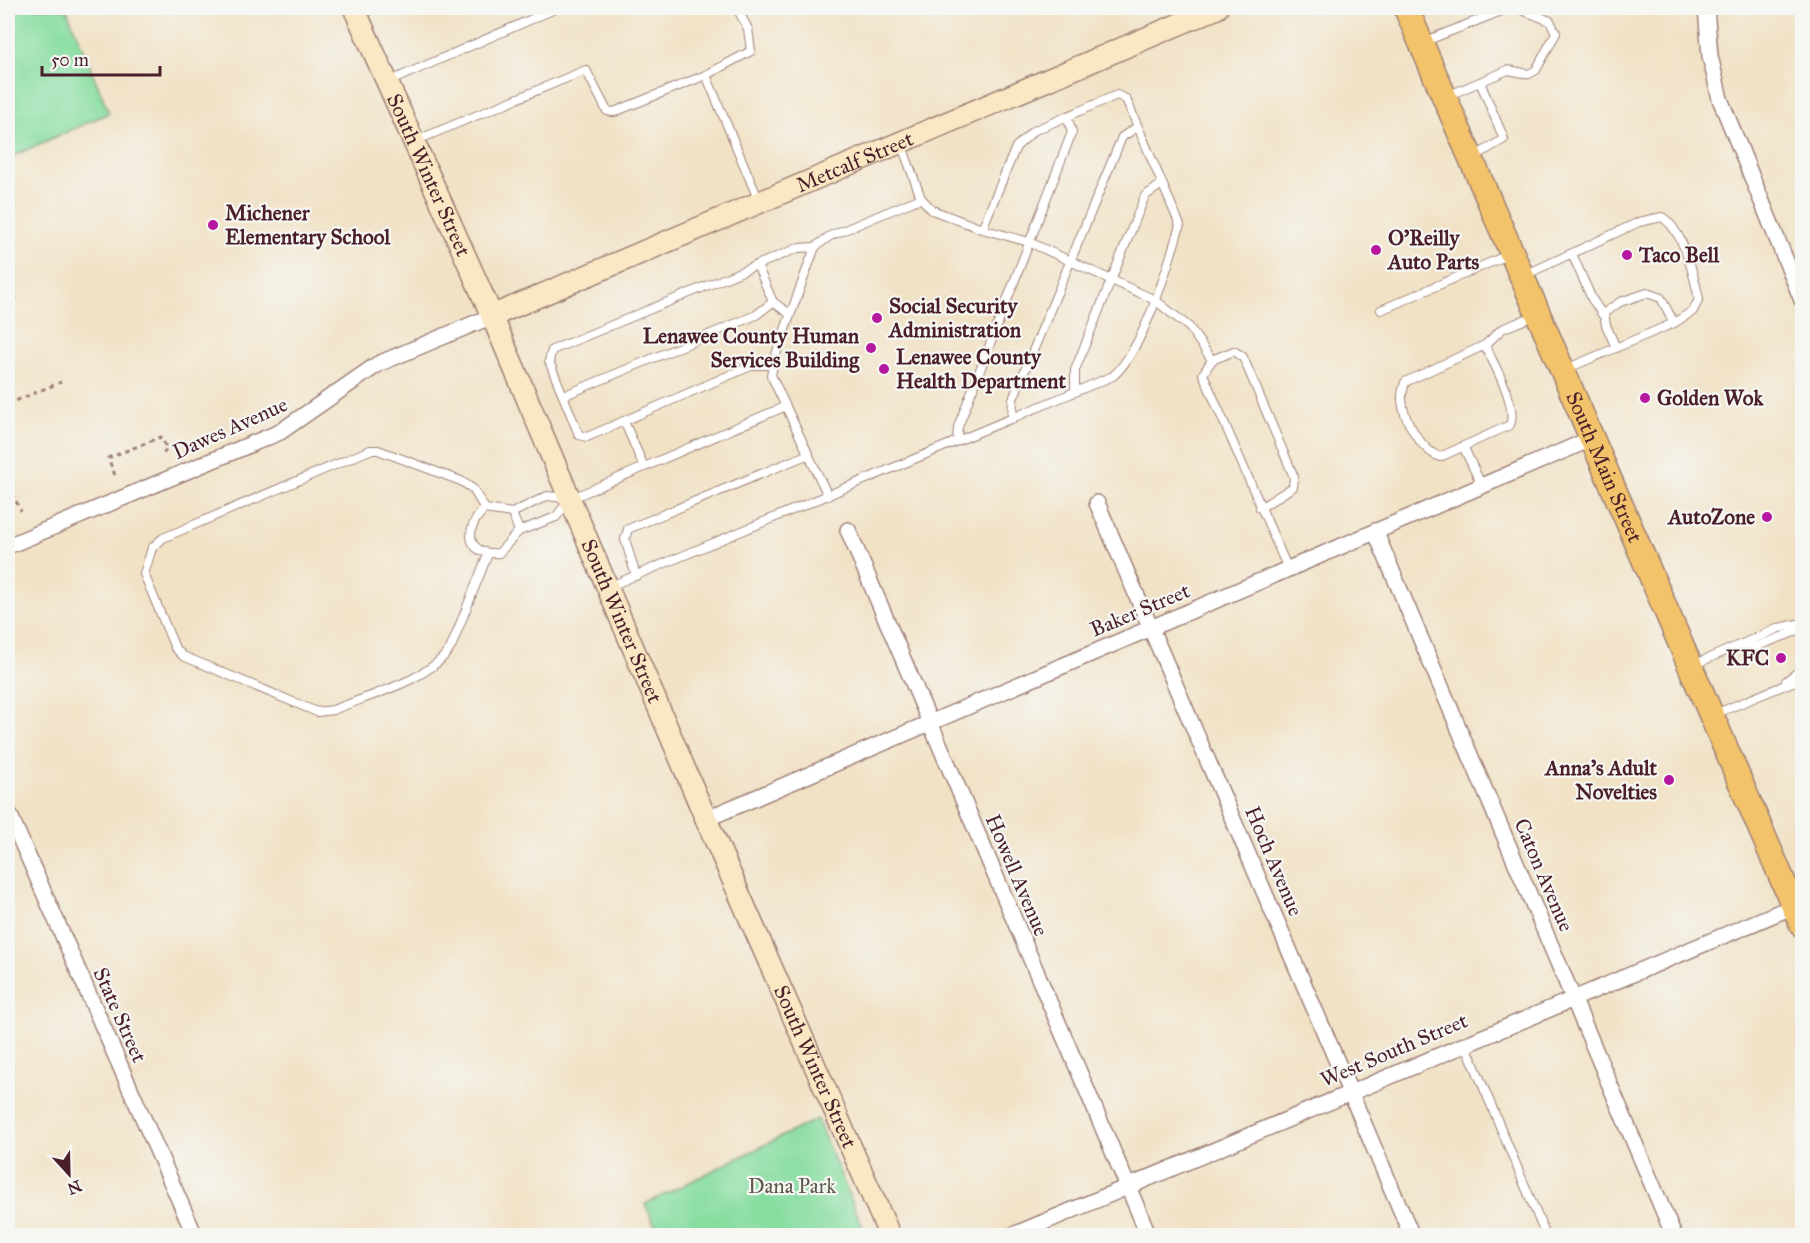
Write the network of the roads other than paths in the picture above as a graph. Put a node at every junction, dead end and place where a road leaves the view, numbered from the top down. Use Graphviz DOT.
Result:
graph roads {
  1 [pos="354,8"];
  2 [pos="556,8"];
  3 [pos="737,8"];
  4 [pos="1217,8"];
  5 [pos="1509,8"];
  6 [pos="1517,8"];
  7 [pos="1706,8"];
  8 [pos="1410,9"];
  9 [pos="1421,43"];
  10 [pos="706,75"];
  11 [pos="388,82"];
  12 [pos="1480,82"];
  13 [pos="1444,97"];
  14 [pos="1067,116"];
  15 [pos="1137,127"];
  16 [pos="415,141"];
  17 [pos="900,142"];
  18 [pos="1471,159"];
  19 [pos="1162,183"];
  20 [pos="921,198"];
  21 [pos="759,202"];
  22 [pos="982,229"];
  23 [pos="1029,242"];
  24 [pos="815,247"];
  25 [pos="1511,254"];
  26 [pos="1572,254"];
  27 [pos="1070,262"];
  28 [pos="757,266"];
  29 [pos="1521,277"];
  30 [pos="1111,281"];
  31 [pos="1155,300"];
  32 [pos="1803,300"];
  33 [pos="773,302"];
  34 [pos="1381,310"];
  35 [pos="790,314"];
  36 [pos="1538,315"];
  37 [pos="492,316"];
  38 [pos="1605,318"];
  39 [pos="1674,323"];
  40 [pos="1485,345"];
  41 [pos="1616,348"];
  42 [pos="1212,360"];
  43 [pos="773,364"];
  44 [pos="1562,371"];
  45 [pos="1075,392"];
  46 [pos="563,396"];
  47 [pos="786,406"];
  48 [pos="1012,418"];
  49 [pos="624,421"];
  50 [pos="1591,439"];
  51 [pos="957,441"];
  52 [pos="1463,446"];
  53 [pos="809,454"];
  54 [pos="644,467"];
  55 [pos="1482,486"];
  56 [pos="828,496"];
  57 [pos="570,499"];
  58 [pos="1097,503"];
  59 [pos="1260,508"];
  60 [pos="485,509"];
  61 [pos="512,513"];
  62 [pos="848,530"];
  63 [pos="519,531"];
  64 [pos="1375,531"];
  65 [pos="8,546"];
  66 [pos="488,554"];
  67 [pos="1288,569"];
  68 [pos="636,576"];
  69 [pos="608,587"];
  70 [pos="1803,623"];
  71 [pos="1152,628"];
  72 [pos="1803,629"];
  73 [pos="1732,648"];
  74 [pos="1690,666"];
  75 [pos="1803,669"];
  76 [pos="1803,678"];
  77 [pos="1773,690"];
  78 [pos="1711,716"];
  79 [pos="929,723"];
  80 [pos="8,811"];
  81 [pos="706,819"];
  82 [pos="1798,915"];
  83 [pos="1573,998"];
  84 [pos="1465,1043"];
  85 [pos="1350,1091"];
  86 [pos="1128,1186"];
  87 [pos="1019,1234"];
  88 [pos="195,1236"];
  89 [pos="890,1236"];
  90 [pos="1149,1236"];
  91 [pos="1412,1236"];
  92 [pos="1546,1236"];
  93 [pos="1674,1236"];
  1 -- 11 [label="street, South Winter Street"];
  2 -- 11 [label="lane"];
  3 -- 10 [label="lane"];
  4 -- 17 [label="street, Metcalf Street"];
  5 -- 9 [label="lane"];
  6 -- 12 [label="lane"];
  7 -- 32 [label="street"];
  8 -- 9 [label="main road, South Main Street"];
  9 -- 13 [label="main road, South Main Street"];
  10 -- 16 [label="lane"];
  10 -- 21 [label="lane"];
  11 -- 16 [label="street, South Winter Street"];
  12 -- 13 [label="lane"];
  12 -- 18 [label="lane"];
  13 -- 18 [label="main road, South Main Street"];
  14 -- 15 [label="lane"];
  14 -- 22 [label="lane"];
  14 -- 23 [label="lane"];
  15 -- 19 [label="lane"];
  15 -- 27 [label="lane"];
  16 -- 37 [label="street, South Winter Street"];
  17 -- 20 [label="lane"];
  17 -- 21 [label="street, Metcalf Street"];
  18 -- 25 [label="main road, South Main Street"];
  19 -- 30 [label="lane"];
  19 -- 31 [label="lane"];
  20 -- 22 [label="lane"];
  20 -- 24 [label="lane"];
  21 -- 37 [label="street, Metcalf Street"];
  22 -- 23 [label="lane"];
  23 -- 27 [label="lane"];
  23 -- 51 [label="lane"];
  24 -- 28 [label="lane"];
  24 -- 35 [label="lane"];
  25 -- 29 [label="main road, South Main Street"];
  25 -- 34 [label="lane"];
  26 -- 29 [label="lane"];
  26 -- 38 [label="lane"];
  26 -- 39 [label="lane"];
  27 -- 30 [label="lane"];
  27 -- 48 [label="lane"];
  28 -- 33 [label="lane"];
  28 -- 46 [label="lane"];
  29 -- 36 [label="main road, South Main Street"];
  30 -- 31 [label="lane"];
  30 -- 45 [label="lane"];
  31 -- 42 [label="lane"];
  31 -- 45 [label="lane"];
  33 -- 35 [label="lane"];
  33 -- 46 [label="lane"];
  35 -- 43 [label="lane"];
  36 -- 40 [label="lane"];
  36 -- 44 [label="main road, South Main Street"];
  37 -- 57 [label="street, South Winter Street"];
  37 -- 65 [label="street, Dawes Avenue"];
  38 -- 39 [label="lane"];
  38 -- 41 [label="lane"];
  39 -- 41 [label="lane"];
  40 -- 52 [label="lane"];
  40 -- 52 [label="lane"];
  41 -- 44 [label="lane"];
  42 -- 59 [label="lane"];
  42 -- 59 [label="lane"];
  43 -- 47 [label="lane"];
  43 -- 49 [label="lane"];
  44 -- 50 [label="main road, South Main Street"];
  45 -- 48 [label="lane"];
  46 -- 49 [label="lane"];
  47 -- 53 [label="lane"];
  47 -- 54 [label="lane"];
  48 -- 51 [label="lane"];
  49 -- 54 [label="lane"];
  50 -- 55 [label="street, Baker Street"];
  50 -- 74 [label="main road, South Main Street"];
  51 -- 56 [label="lane"];
  52 -- 55 [label="lane"];
  53 -- 56 [label="lane"];
  53 -- 68 [label="lane"];
  54 -- 57 [label="lane"];
  55 -- 64 [label="street, Baker Street"];
  56 -- 68 [label="lane"];
  57 -- 61 [label="lane"];
  57 -- 63 [label="lane"];
  57 -- 69 [label="street, South Winter Street"];
  58 -- 71 [label="street, Hoch Avenue"];
  59 -- 67 [label="lane"];
  60 -- 61 [label="lane"];
  60 -- 66 [label="lane"];
  60 -- 66 [label="lane"];
  61 -- 63 [label="lane"];
  62 -- 79 [label="street, Howell Avenue"];
  63 -- 66 [label="lane"];
  64 -- 67 [label="street, Baker Street"];
  64 -- 83 [label="street, Caton Avenue"];
  67 -- 71 [label="street, Baker Street"];
  68 -- 69 [label="lane"];
  69 -- 81 [label="street, South Winter Street"];
  70 -- 73 [label="lane"];
  71 -- 79 [label="street, Baker Street"];
  71 -- 85 [label="street, Hoch Avenue"];
  72 -- 73 [label="lane"];
  73 -- 74 [label="lane"];
  74 -- 78 [label="main road, South Main Street"];
  75 -- 77 [label="lane"];
  76 -- 77 [label="lane"];
  77 -- 78 [label="lane"];
  78 -- 82 [label="main road, South Main Street"];
  79 -- 81 [label="street, Baker Street"];
  79 -- 86 [label="street, Howell Avenue"];
  80 -- 88 [label="street, State Street"];
  81 -- 89 [label="street, South Winter Street"];
  82 -- 83 [label="street, West South Street"];
  83 -- 84 [label="street, West South Street"];
  83 -- 93 [label="street, Caton Avenue"];
  84 -- 85 [label="street, West South Street"];
  84 -- 92 [label="lane"];
  85 -- 86 [label="street, West South Street"];
  85 -- 91 [label="street, Hoch Avenue"];
  86 -- 87 [label="street, West South Street"];
  86 -- 90 [label="street, Howell Avenue"];
}
